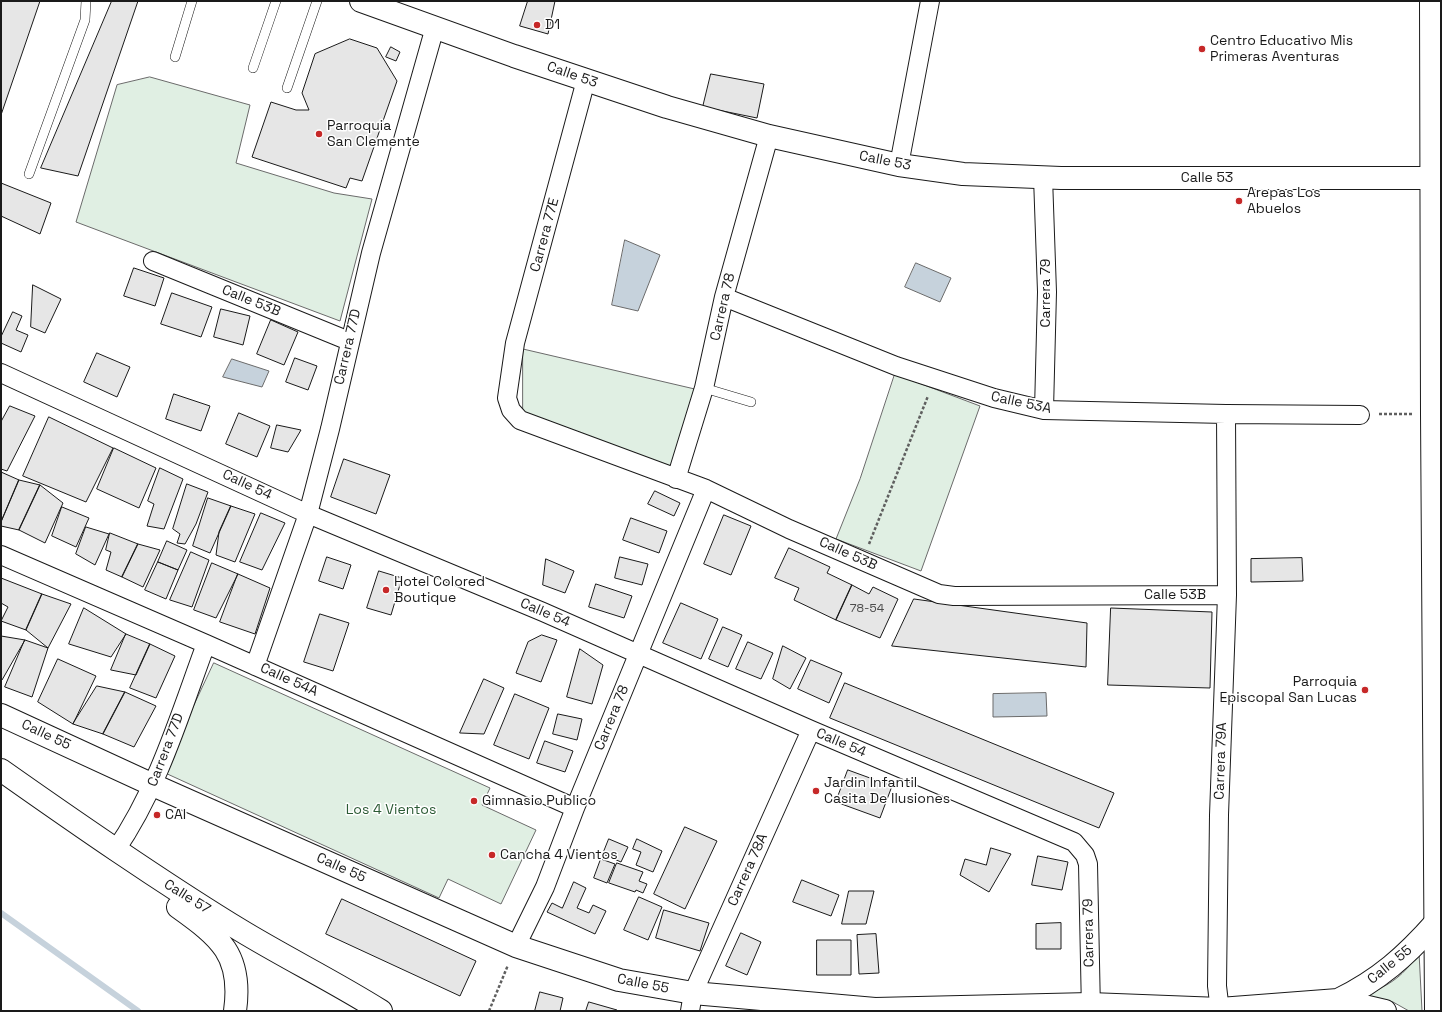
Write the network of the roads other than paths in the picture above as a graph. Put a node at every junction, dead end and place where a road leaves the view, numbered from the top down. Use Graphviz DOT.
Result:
graph roads {
  1 [pos="86,1"];
  2 [pos="192,1"];
  3 [pos="276,1"];
  4 [pos="318,1"];
  5 [pos="361,1"];
  6 [pos="930,1"];
  7 [pos="1431,1"];
  8 [pos="435,27"];
  9 [pos="175,57"];
  10 [pos="254,68"];
  11 [pos="586,80"];
  12 [pos="287,88"];
  13 [pos="769,136"];
  14 [pos="900,165"];
  15 [pos="29,174"];
  16 [pos="1043,177"];
  17 [pos="1432,178"];
  18 [pos="153,261"];
  19 [pos="724,297"];
  20 [pos="349,341"];
  21 [pos="1,373"];
  22 [pos="704,388"];
  23 [pos="508,391"];
  24 [pos="750,402"];
  25 [pos="1044,410"];
  26 [pos="1226,414"];
  27 [pos="1360,415"];
  28 [pos="676,479"];
  29 [pos="706,489"];
  30 [pos="308,514"];
  31 [pos="1,555"];
  32 [pos="1227,595"];
  33 [pos="206,644"];
  34 [pos="638,653"];
  35 [pos="255,666"];
  36 [pos="1,715"];
  37 [pos="811,730"];
  38 [pos="1,770"];
  39 [pos="153,785"];
  40 [pos="575,808"];
  41 [pos="115,851"];
  42 [pos="1438,851"];
  43 [pos="1085,855"];
  44 [pos="1436,922"];
  45 [pos="516,946"];
  46 [pos="1338,1000"];
  47 [pos="692,1002"];
  48 [pos="1090,1008"];
  49 [pos="1220,1010"];
  50 [pos="235,1011"];
  51 [pos="381,1011"];
  52 [pos="1385,1011"];
  53 [pos="1436,1011"];
  1 -- 15 [label="lane"];
  2 -- 9 [label="lane"];
  3 -- 10 [label="lane"];
  4 -- 12 [label="lane"];
  5 -- 8 [label="main road, Calle 53"];
  6 -- 14 [label="street"];
  7 -- 17 [label="main road"];
  8 -- 11 [label="main road, Calle 53"];
  8 -- 20 [label="street, Carrera 77D"];
  11 -- 13 [label="main road, Calle 53"];
  11 -- 23 [label="street, Carrera 77E"];
  13 -- 14 [label="main road, Calle 53"];
  13 -- 19 [label="street, Carrera 78"];
  14 -- 16 [label="main road, Calle 53"];
  16 -- 17 [label="main road, Calle 53"];
  16 -- 25 [label="street, Carrera 79"];
  17 -- 42 [label="main road"];
  18 -- 20 [label="street, Calle 53B"];
  19 -- 22 [label="street, Carrera 78"];
  19 -- 25 [label="street, Calle 53A"];
  20 -- 30 [label="street, Carrera 77D"];
  21 -- 30 [label="street, Calle 54"];
  22 -- 24 [label="lane"];
  22 -- 28 [label="street, Carrera 78"];
  23 -- 28 [label="street, Calle 53B"];
  25 -- 26 [label="street, Calle 53A"];
  26 -- 27 [label="street, Calle 53A"];
  26 -- 32 [label="street, Carrera 79A"];
  28 -- 29 [label="street, Calle 53B"];
  29 -- 32 [label="street, Calle 53B"];
  29 -- 34 [label="street, Carrera 78"];
  30 -- 34 [label="street, Calle 54"];
  30 -- 35 [label="street, Carrera 77D"];
  31 -- 33 [label="street, Calle 54A"];
  32 -- 49 [label="street, Carrera 79A"];
  33 -- 35 [label="street, Calle 54A"];
  33 -- 39 [label="street, Carrera 77D"];
  34 -- 37 [label="street, Calle 54"];
  34 -- 40 [label="street, Carrera 78"];
  35 -- 40 [label="street, Calle 54A"];
  36 -- 39 [label="main road, Calle 55"];
  37 -- 43 [label="street, Calle 54"];
  37 -- 47 [label="street, Carrera 78A"];
  38 -- 41 [label="main road, Calle 57"];
  39 -- 41 [label="street, Carrera 77D"];
  39 -- 45 [label="main road, Calle 55"];
  40 -- 45 [label="street, Carrera 78"];
  41 -- 50 [label="main road"];
  41 -- 51 [label="main road, Calle 57"];
  42 -- 44 [label="main road"];
  43 -- 48 [label="street, Carrera 79"];
  44 -- 46 [label="main road, Calle 55"];
  44 -- 53 [label="main road"];
  45 -- 47 [label="main road, Calle 55"];
  46 -- 49 [label="main road, Calle 55"];
  46 -- 52 [label="main road, Calle 55"];
  47 -- 48 [label="main road, Calle 55"];
  48 -- 49 [label="main road, Calle 55"];
}
